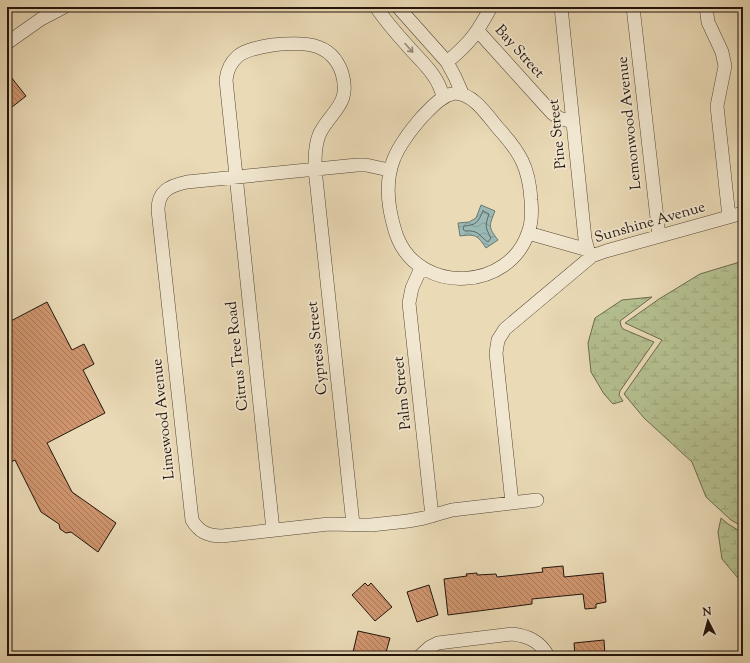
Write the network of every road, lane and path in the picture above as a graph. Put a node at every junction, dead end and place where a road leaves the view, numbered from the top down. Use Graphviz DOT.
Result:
graph roads {
  1 [pos="64,7"];
  2 [pos="376,7"];
  3 [pos="491,7"];
  4 [pos="561,7"];
  5 [pos="633,7"];
  6 [pos="706,7"];
  7 [pos="401,11"];
  8 [pos="392,27"];
  9 [pos="478,31"];
  10 [pos="7,43"];
  11 [pos="447,62"];
  12 [pos="462,93"];
  13 [pos="443,97"];
  14 [pos="573,122"];
  15 [pos="315,169"];
  16 [pos="389,170"];
  17 [pos="235,177"];
  18 [pos="743,213"];
  19 [pos="729,217"];
  20 [pos="528,233"];
  21 [pos="658,236"];
  22 [pos="590,253"];
  23 [pos="421,268"];
  24 [pos="537,500"];
  25 [pos="512,503"];
  26 [pos="432,516"];
  27 [pos="353,524"];
  28 [pos="273,530"];
  29 [pos="420,656"];
  30 [pos="548,656"];
  1 -- 10 [label="street"];
  2 -- 8 [label="street"];
  3 -- 9 [label="street"];
  4 -- 14 [label="street, Pine Street"];
  5 -- 21 [label="street, Lemonwood Avenue"];
  6 -- 19 [label="street"];
  7 -- 8 [label="street"];
  7 -- 11 [label="street"];
  8 -- 13 [label="street, one-way"];
  9 -- 11 [label="street"];
  9 -- 14 [label="street, Bay Street"];
  11 -- 12 [label="street"];
  12 -- 13 [label="street"];
  12 -- 20 [label="street"];
  13 -- 16 [label="street"];
  14 -- 22 [label="street, Pine Street"];
  15 -- 16 [label="street, Limewood Avenue"];
  15 -- 17 [label="street, Limewood Avenue"];
  15 -- 17 [label="street, Cypress Street"];
  15 -- 27 [label="street, Cypress Street"];
  16 -- 23 [label="street"];
  17 -- 28 [label="street, Citrus Tree Road"];
  17 -- 28 [label="street, Limewood Avenue"];
  18 -- 19 [label="street, Sunshine Avenue"];
  19 -- 21 [label="street, Sunshine Avenue"];
  20 -- 22 [label="street"];
  20 -- 23 [label="street"];
  21 -- 22 [label="street, Sunshine Avenue"];
  22 -- 25 [label="street, Sunshine Avenue"];
  23 -- 26 [label="street, Palm Street"];
  24 -- 25 [label="street, Limewood Avenue"];
  25 -- 26 [label="street, Limewood Avenue"];
  26 -- 27 [label="street, Limewood Avenue"];
  27 -- 28 [label="street, Limewood Avenue"];
  29 -- 30 [label="street"];
}
